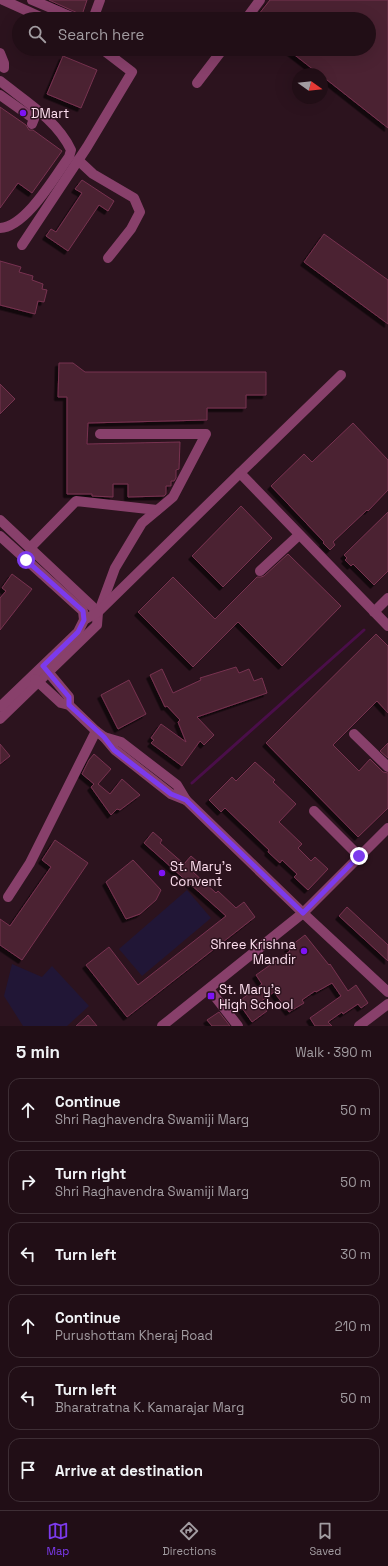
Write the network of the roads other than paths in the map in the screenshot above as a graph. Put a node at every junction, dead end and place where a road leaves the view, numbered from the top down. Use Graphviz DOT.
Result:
graph roads {
  1 [pos="3,0"];
  2 [pos="32,0"];
  3 [pos="100,0"];
  4 [pos="260,0"];
  5 [pos="30,12"];
  6 [pos="60,12"];
  7 [pos="96,12"];
  8 [pos="251,12"];
  9 [pos="0,53"];
  10 [pos="111,56"];
  11 [pos="218,56"];
  12 [pos="4,68"];
  13 [pos="0,81"];
  14 [pos="197,83"];
  15 [pos="0,94"];
  16 [pos="32,124"];
  17 [pos="78,160"];
  18 [pos="0,228"];
  19 [pos="22,245"];
  20 [pos="108,258"];
  21 [pos="341,375"];
  22 [pos="100,434"];
  23 [pos="240,473"];
  24 [pos="157,510"];
  25 [pos="0,520"];
  26 [pos="299,535"];
  27 [pos="0,536"];
  28 [pos="32,550"];
  29 [pos="26,560"];
  30 [pos="260,571"];
  31 [pos="388,598"];
  32 [pos="98,612"];
  33 [pos="374,612"];
  34 [pos="84,620"];
  35 [pos="388,626"];
  36 [pos="74,642"];
  37 [pos="46,669"];
  38 [pos="35,680"];
  39 [pos="69,705"];
  40 [pos="0,708"];
  41 [pos="0,719"];
  42 [pos="100,734"];
  43 [pos="354,734"];
  44 [pos="150,764"];
  45 [pos="388,767"];
  46 [pos="144,773"];
  47 [pos="186,800"];
  48 [pos="314,811"];
  49 [pos="388,828"];
  50 [pos="359,856"];
  51 [pos="8,897"];
  52 [pos="303,913"];
  53 [pos="209,989"];
  54 [pos="388,992"];
  55 [pos="388,1004"];
  56 [pos="162,1026"];
  57 [pos="238,1026"];
  58 [pos="359,1026"];
  1 -- 5 [label="street"];
  2 -- 6 [label="street"];
  3 -- 7 [label="street"];
  4 -- 8 [label="street"];
  9 -- 12 [label="street"];
  10 -- 17 [label="street"];
  11 -- 14 [label="street"];
  13 -- 18 [label="street"];
  15 -- 16 [label="street"];
  17 -- 19 [label="street"];
  17 -- 20 [label="street"];
  21 -- 23 [label="street"];
  22 -- 24 [label="street"];
  23 -- 26 [label="street"];
  23 -- 32 [label="street"];
  24 -- 28 [label="street"];
  24 -- 32 [label="street"];
  25 -- 28 [label="street"];
  26 -- 30 [label="street"];
  26 -- 33 [label="street"];
  27 -- 29 [label="street"];
  28 -- 29 [label="street"];
  28 -- 32 [label="street"];
  29 -- 34 [label="street"];
  31 -- 33 [label="street"];
  32 -- 34 [label="street"];
  32 -- 36 [label="street"];
  33 -- 35 [label="street"];
  34 -- 36 [label="street"];
  36 -- 37 [label="street"];
  37 -- 38 [label="street"];
  37 -- 39 [label="street"];
  38 -- 39 [label="street"];
  38 -- 40 [label="street"];
  38 -- 41 [label="street"];
  39 -- 42 [label="street"];
  42 -- 44 [label="street"];
  42 -- 46 [label="street"];
  42 -- 51 [label="street"];
  43 -- 45 [label="street"];
  44 -- 46 [label="street"];
  44 -- 47 [label="street"];
  46 -- 47 [label="street"];
  47 -- 52 [label="street"];
  48 -- 50 [label="street"];
  49 -- 50 [label="street"];
  50 -- 52 [label="street"];
  52 -- 53 [label="street"];
  52 -- 54 [label="street"];
  53 -- 56 [label="street"];
  53 -- 57 [label="street"];
  55 -- 58 [label="street"];
}
